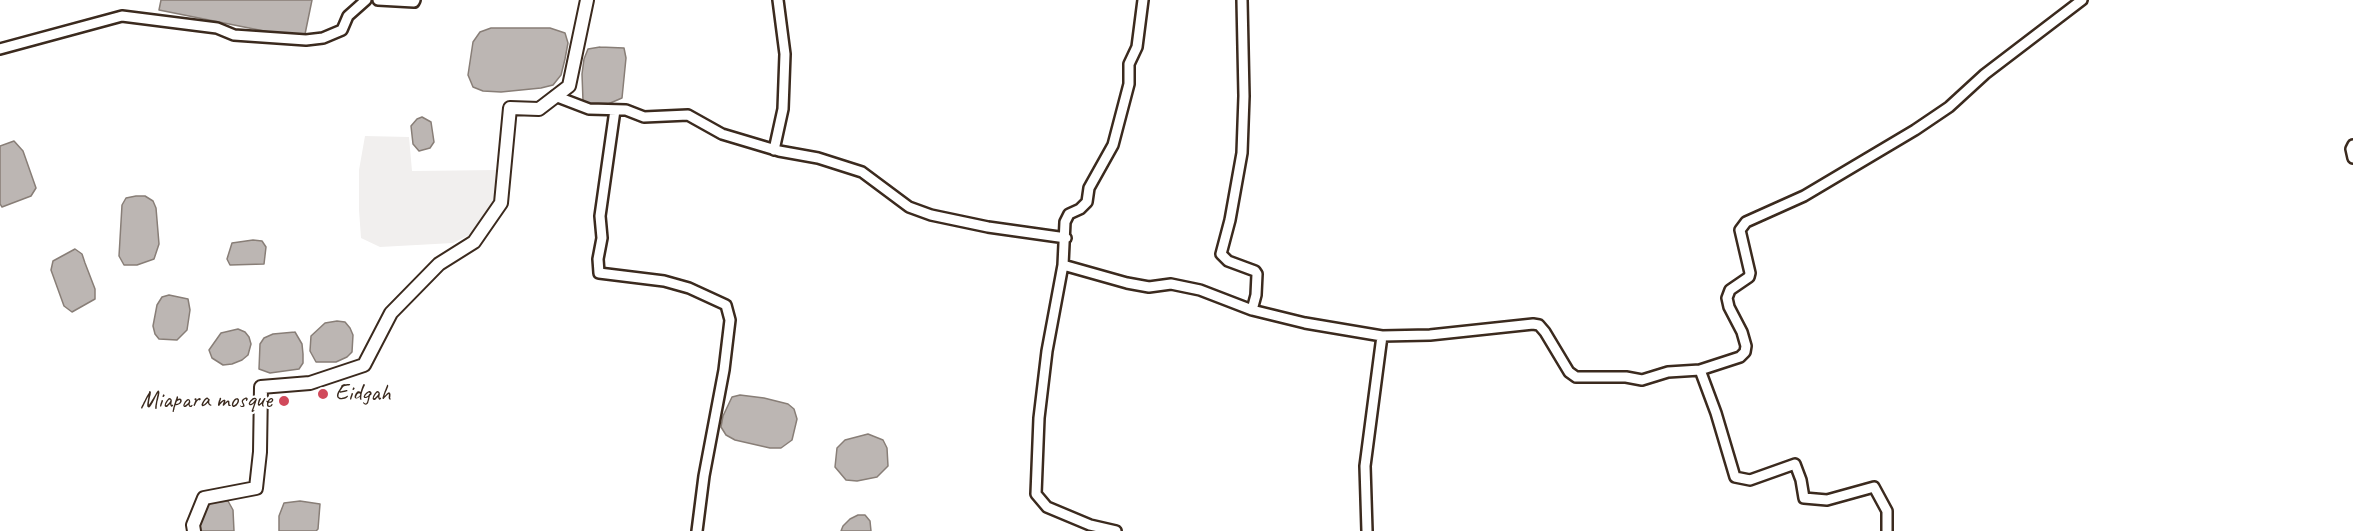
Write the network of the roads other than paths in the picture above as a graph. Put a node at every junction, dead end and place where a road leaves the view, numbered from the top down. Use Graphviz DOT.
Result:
graph roads {
  1 [pos="366,0"];
  2 [pos="378,0"];
  3 [pos="415,0"];
  4 [pos="587,0"];
  5 [pos="778,0"];
  6 [pos="1143,0"];
  7 [pos="1242,0"];
  8 [pos="2082,0"];
  9 [pos="0,49"];
  10 [pos="555,96"];
  11 [pos="615,110"];
  12 [pos="2353,145"];
  13 [pos="774,150"];
  14 [pos="2353,158"];
  15 [pos="1066,238"];
  16 [pos="1063,265"];
  17 [pos="1252,310"];
  18 [pos="1382,336"];
  19 [pos="1700,370"];
  20 [pos="194,531"];
  21 [pos="697,531"];
  22 [pos="1116,531"];
  23 [pos="1367,531"];
  24 [pos="1887,531"];
  1 -- 9 [label="street"];
  2 -- 3 [label="street"];
  4 -- 10 [label="street"];
  5 -- 13 [label="street"];
  6 -- 15 [label="street"];
  7 -- 17 [label="street"];
  8 -- 19 [label="street"];
  10 -- 11 [label="street"];
  10 -- 20 [label="street"];
  11 -- 13 [label="street"];
  11 -- 21 [label="street"];
  12 -- 14 [label="street"];
  13 -- 15 [label="street"];
  15 -- 16 [label="street"];
  16 -- 17 [label="street"];
  16 -- 22 [label="street"];
  17 -- 18 [label="street"];
  18 -- 19 [label="street"];
  18 -- 23 [label="street"];
  19 -- 24 [label="street"];
}
